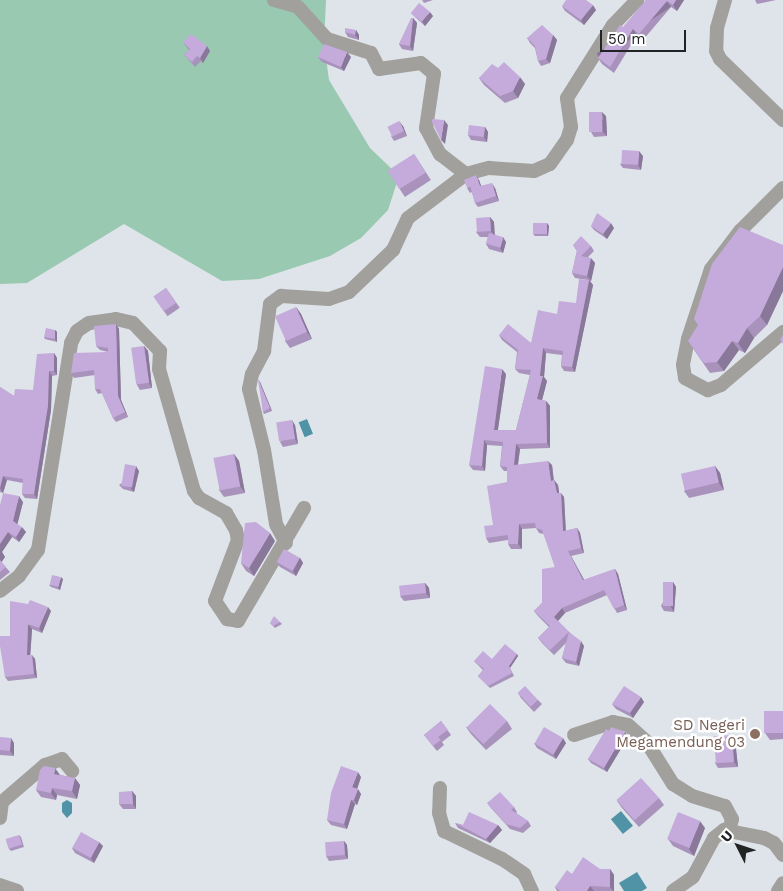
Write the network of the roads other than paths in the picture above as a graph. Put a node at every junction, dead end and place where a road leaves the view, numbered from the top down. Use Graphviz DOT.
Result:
graph roads {
  1 [pos="274,0"];
  2 [pos="637,0"];
  3 [pos="726,0"];
  4 [pos="783,120"];
  5 [pos="466,174"];
  6 [pos="783,188"];
  7 [pos="783,332"];
  8 [pos="304,508"];
  9 [pos="286,543"];
  10 [pos="0,591"];
  11 [pos="574,735"];
  12 [pos="72,771"];
  13 [pos="440,788"];
  14 [pos="1,796"];
  15 [pos="0,818"];
  16 [pos="729,831"];
  17 [pos="783,855"];
  18 [pos="783,883"];
  19 [pos="0,885"];
  20 [pos="17,891"];
  21 [pos="532,891"];
  22 [pos="674,891"];
  23 [pos="778,891"];
  1 -- 5 [label="street"];
  2 -- 5 [label="street"];
  3 -- 4 [label="street"];
  5 -- 9 [label="street"];
  6 -- 7 [label="street"];
  8 -- 9 [label="street"];
  9 -- 10 [label="street"];
  11 -- 16 [label="street"];
  12 -- 14 [label="street"];
  13 -- 21 [label="street"];
  14 -- 15 [label="street"];
  16 -- 17 [label="street"];
  16 -- 22 [label="street"];
  18 -- 23 [label="street"];
  19 -- 20 [label="street"];
}
